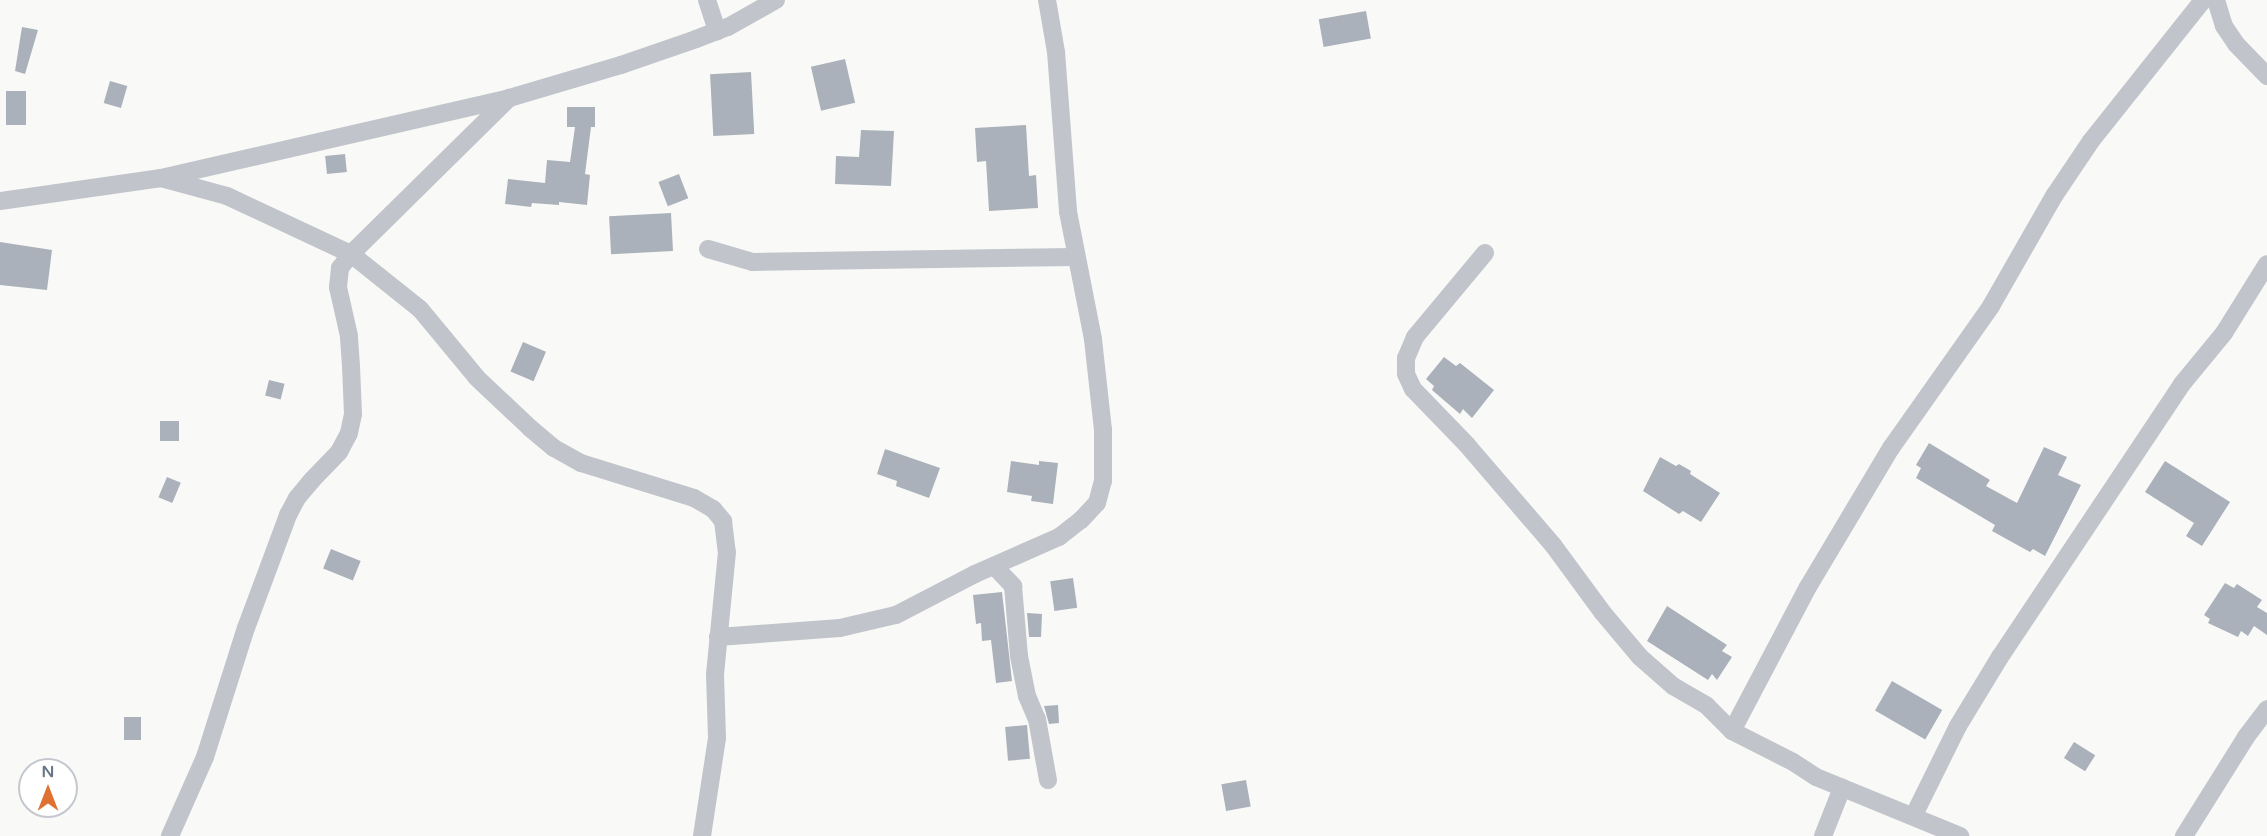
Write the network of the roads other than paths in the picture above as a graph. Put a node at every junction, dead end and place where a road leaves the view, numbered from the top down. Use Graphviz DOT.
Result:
graph roads {
  1 [pos="707,0"];
  2 [pos="776,0"];
  3 [pos="1047,0"];
  4 [pos="2203,0"];
  5 [pos="2216,0"];
  6 [pos="717,31"];
  7 [pos="2267,76"];
  8 [pos="509,98"];
  9 [pos="161,178"];
  10 [pos="0,201"];
  11 [pos="708,249"];
  12 [pos="351,254"];
  13 [pos="1485,254"];
  14 [pos="1076,257"];
  15 [pos="2267,264"];
  16 [pos="994,566"];
  17 [pos="718,637"];
  18 [pos="2267,709"];
  19 [pos="1732,731"];
  20 [pos="1048,780"];
  21 [pos="1842,788"];
  22 [pos="1914,815"];
  23 [pos="170,836"];
  24 [pos="702,836"];
  25 [pos="1823,836"];
  26 [pos="1960,836"];
  27 [pos="2184,836"];
  1 -- 6 [label="street"];
  2 -- 6 [label="street"];
  3 -- 14 [label="street"];
  4 -- 19 [label="street"];
  5 -- 7 [label="street"];
  6 -- 8 [label="street"];
  8 -- 9 [label="street"];
  8 -- 12 [label="street"];
  9 -- 10 [label="street"];
  9 -- 12 [label="street"];
  11 -- 14 [label="street"];
  12 -- 17 [label="street"];
  12 -- 23 [label="street"];
  13 -- 19 [label="street"];
  14 -- 16 [label="street"];
  15 -- 22 [label="street"];
  16 -- 17 [label="street"];
  16 -- 20 [label="street"];
  17 -- 24 [label="street"];
  18 -- 27 [label="street"];
  19 -- 21 [label="street"];
  21 -- 22 [label="street"];
  21 -- 25 [label="street"];
  22 -- 26 [label="street"];
}
